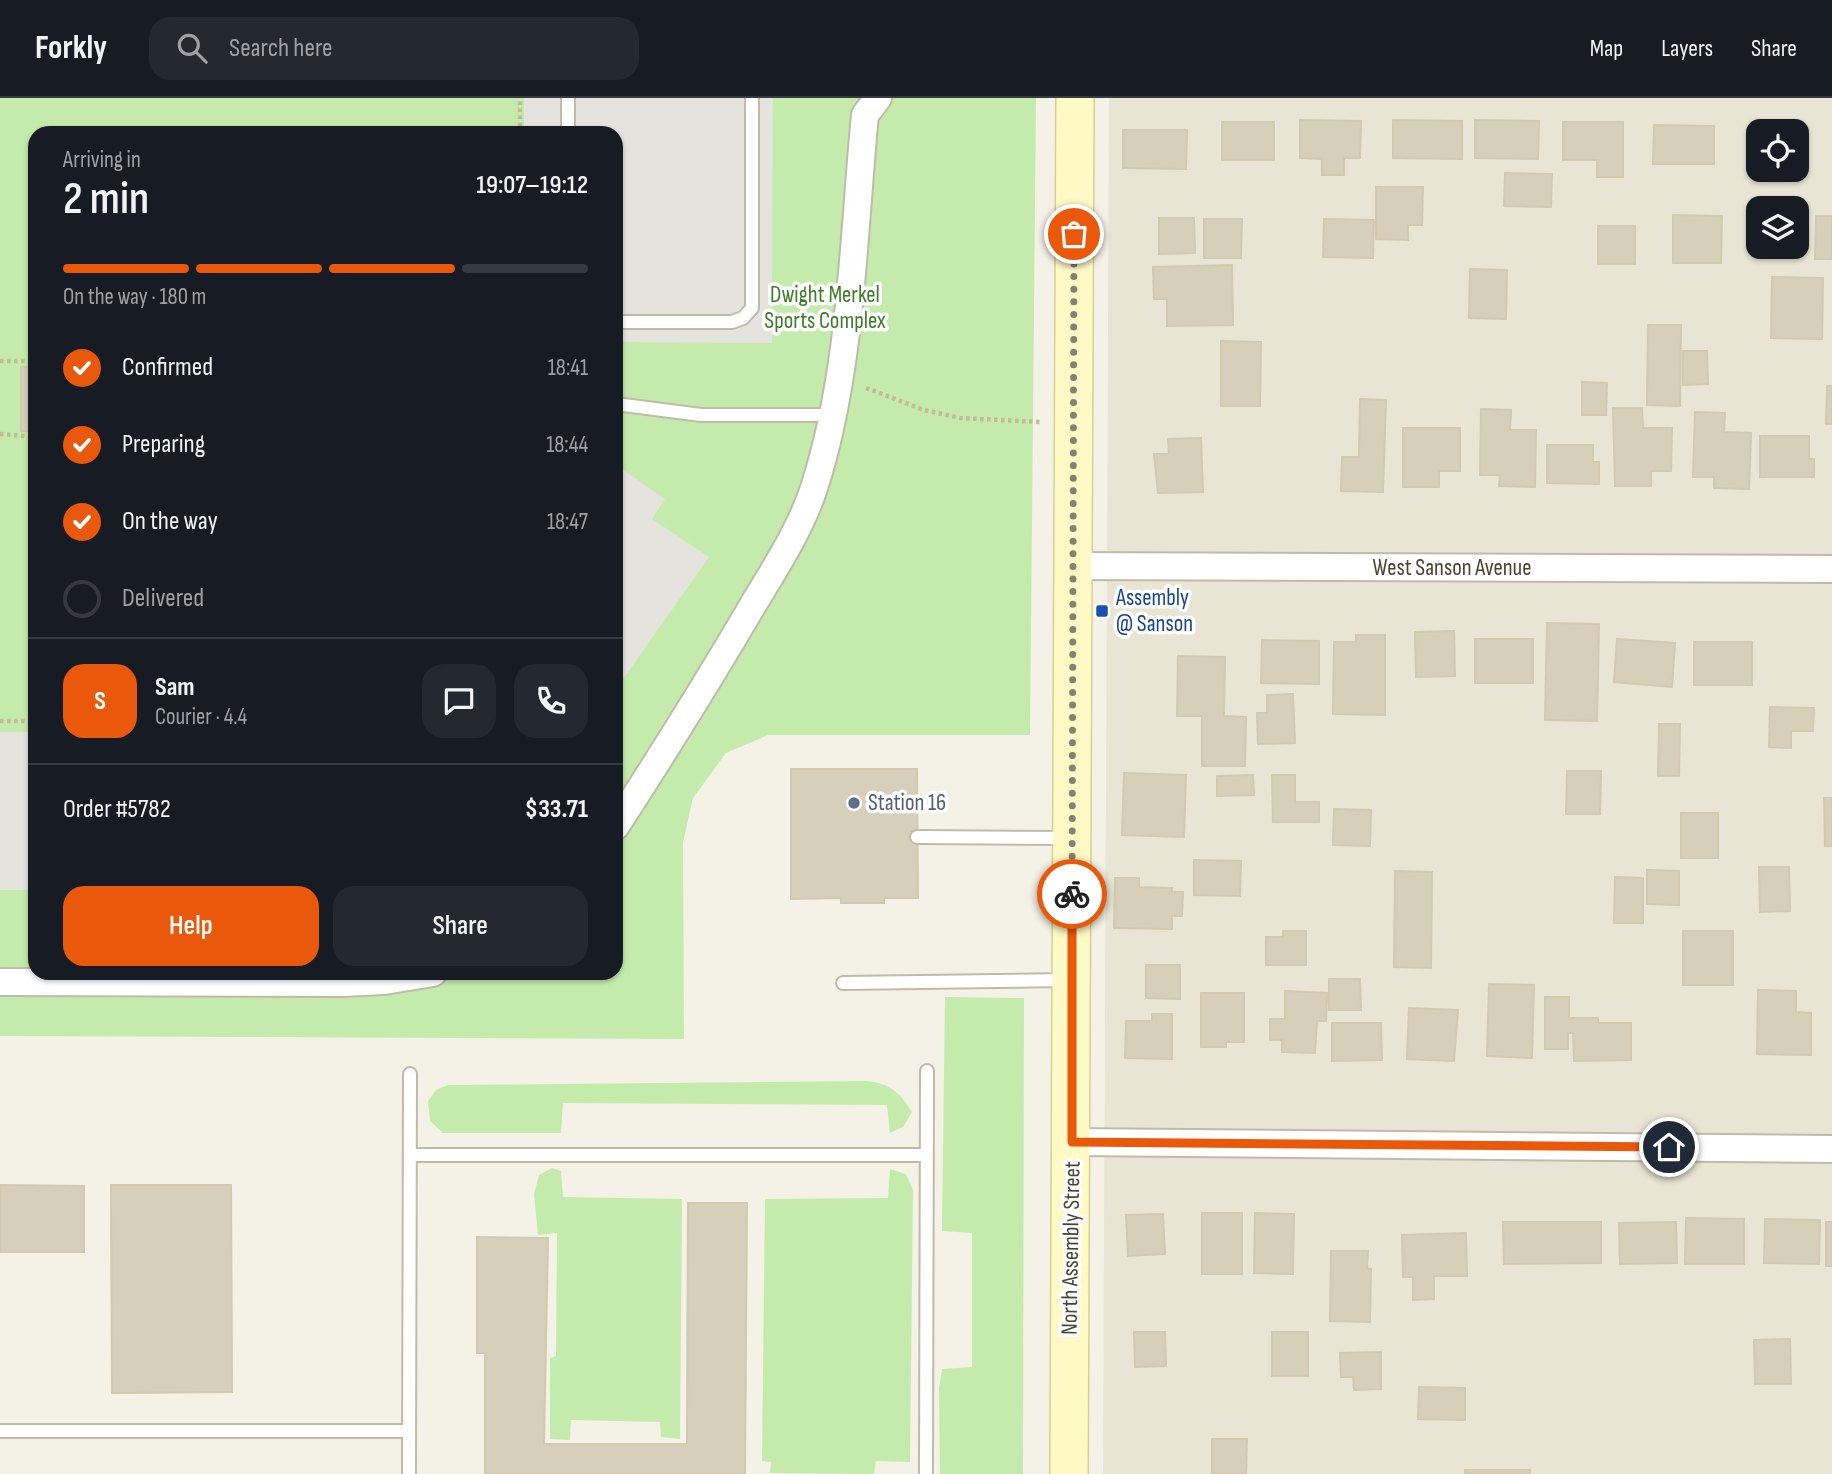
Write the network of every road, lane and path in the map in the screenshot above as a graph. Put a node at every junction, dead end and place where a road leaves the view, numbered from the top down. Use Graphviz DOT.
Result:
graph roads {
  1 [pos="520,98"];
  2 [pos="568,98"];
  3 [pos="752,98"];
  4 [pos="878,98"];
  5 [pos="1075,98"];
  6 [pos="520,126"];
  7 [pos="568,126"];
  8 [pos="623,322"];
  9 [pos="0,361"];
  10 [pos="28,361"];
  11 [pos="838,384"];
  12 [pos="623,405"];
  13 [pos="833,415"];
  14 [pos="1073,424"];
  15 [pos="0,434"];
  16 [pos="28,436"];
  17 [pos="1073,566"];
  18 [pos="1832,569"];
  19 [pos="0,721"];
  20 [pos="28,721"];
  21 [pos="623,815"];
  22 [pos="918,837"];
  23 [pos="1073,838"];
  24 [pos="390,980"];
  25 [pos="1072,980"];
  26 [pos="0,982"];
  27 [pos="843,983"];
  28 [pos="927,1071"];
  29 [pos="410,1074"];
  30 [pos="1072,1142"];
  31 [pos="1832,1149"];
  32 [pos="410,1155"];
  33 [pos="927,1156"];
  34 [pos="409,1430"];
  35 [pos="0,1431"];
  36 [pos="409,1474"];
  37 [pos="926,1474"];
  38 [pos="1069,1474"];
  1 -- 6 [label="path"];
  2 -- 7 [label="lane"];
  3 -- 8 [label="lane"];
  4 -- 11 [label="street"];
  5 -- 14 [label="main road, North Assembly Street"];
  9 -- 10 [label="path"];
  11 -- 13 [label="street"];
  11 -- 14 [label="path"];
  12 -- 13 [label="lane"];
  13 -- 21 [label="street"];
  14 -- 17 [label="main road, North Assembly Street"];
  15 -- 16 [label="path"];
  17 -- 18 [label="street, West Sanson Avenue"];
  17 -- 23 [label="main road, North Assembly Street"];
  19 -- 20 [label="path"];
  22 -- 23 [label="lane"];
  23 -- 25 [label="main road, North Assembly Street"];
  24 -- 26 [label="street"];
  25 -- 27 [label="lane"];
  25 -- 30 [label="main road, North Assembly Street"];
  28 -- 33 [label="lane"];
  29 -- 32 [label="lane"];
  30 -- 31 [label="street"];
  30 -- 38 [label="main road, North Assembly Street"];
  32 -- 33 [label="lane"];
  32 -- 34 [label="lane"];
  33 -- 37 [label="lane"];
  34 -- 35 [label="lane"];
  34 -- 36 [label="lane"];
}
